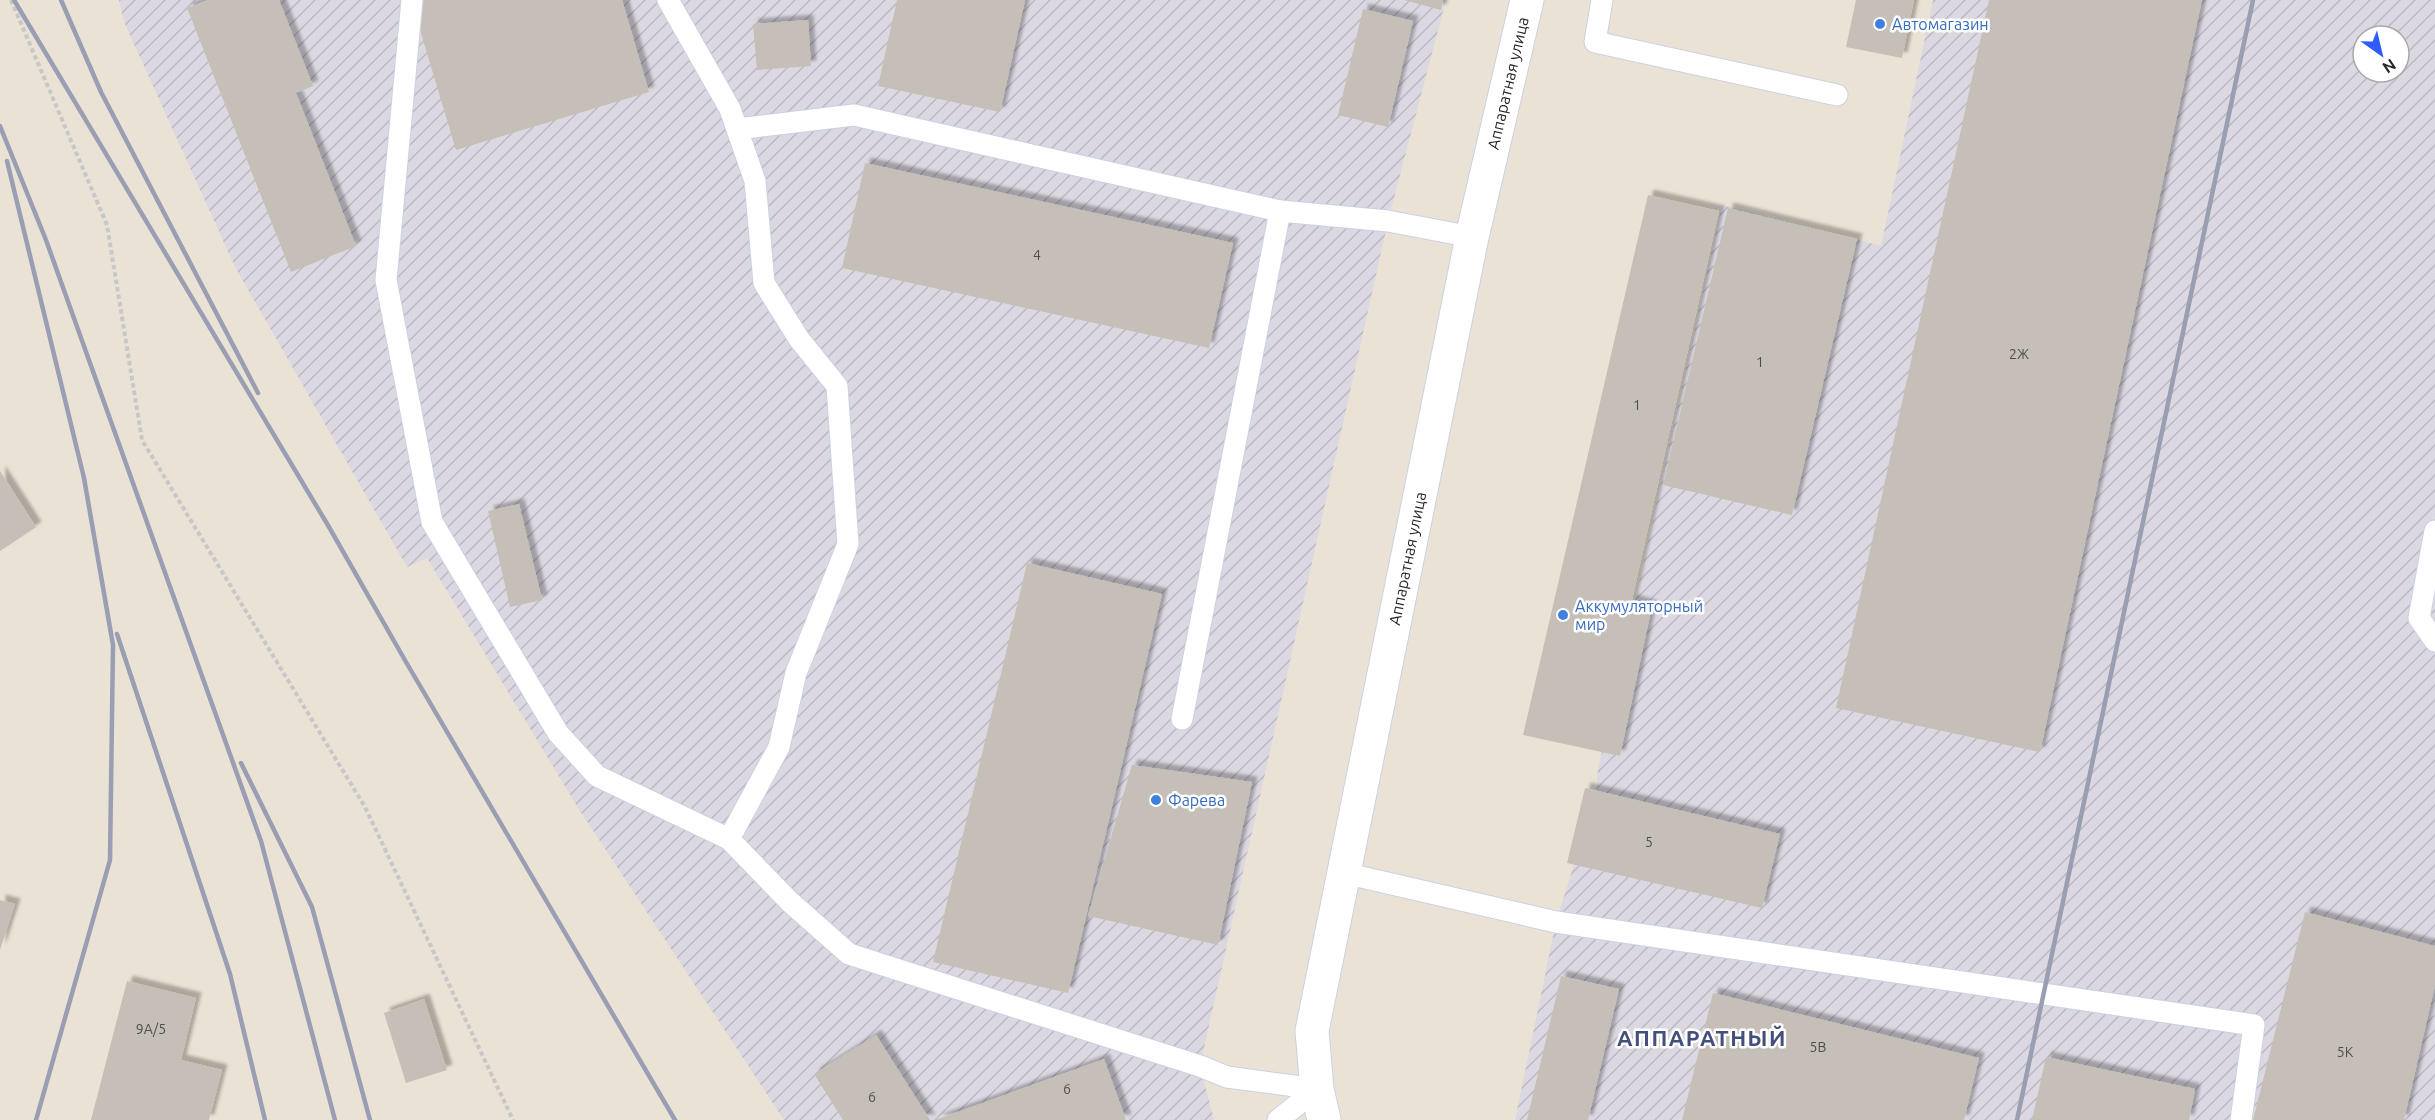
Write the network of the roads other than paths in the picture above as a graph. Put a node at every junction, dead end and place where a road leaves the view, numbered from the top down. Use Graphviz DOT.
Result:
graph roads {
  1 [pos="412,0"];
  2 [pos="668,0"];
  3 [pos="1527,0"];
  4 [pos="1602,0"];
  5 [pos="1837,95"];
  6 [pos="738,129"];
  7 [pos="1280,211"];
  8 [pos="1472,237"];
  9 [pos="2435,531"];
  10 [pos="2435,641"];
  11 [pos="1182,719"];
  12 [pos="729,839"];
  13 [pos="1344,873"];
  14 [pos="1320,1105"];
  15 [pos="1278,1120"];
  16 [pos="2241,1120"];
  1 -- 12 [label="lane"];
  2 -- 6 [label="lane"];
  3 -- 8 [label="street, Аппаратная улица"];
  4 -- 5 [label="lane"];
  6 -- 7 [label="lane"];
  6 -- 12 [label="lane"];
  7 -- 8 [label="lane"];
  7 -- 11 [label="lane"];
  8 -- 13 [label="street, Аппаратная улица"];
  9 -- 10 [label="lane"];
  12 -- 14 [label="lane"];
  13 -- 14 [label="street, Аппаратная улица"];
  13 -- 16 [label="lane"];
  14 -- 15 [label="lane"];
}
